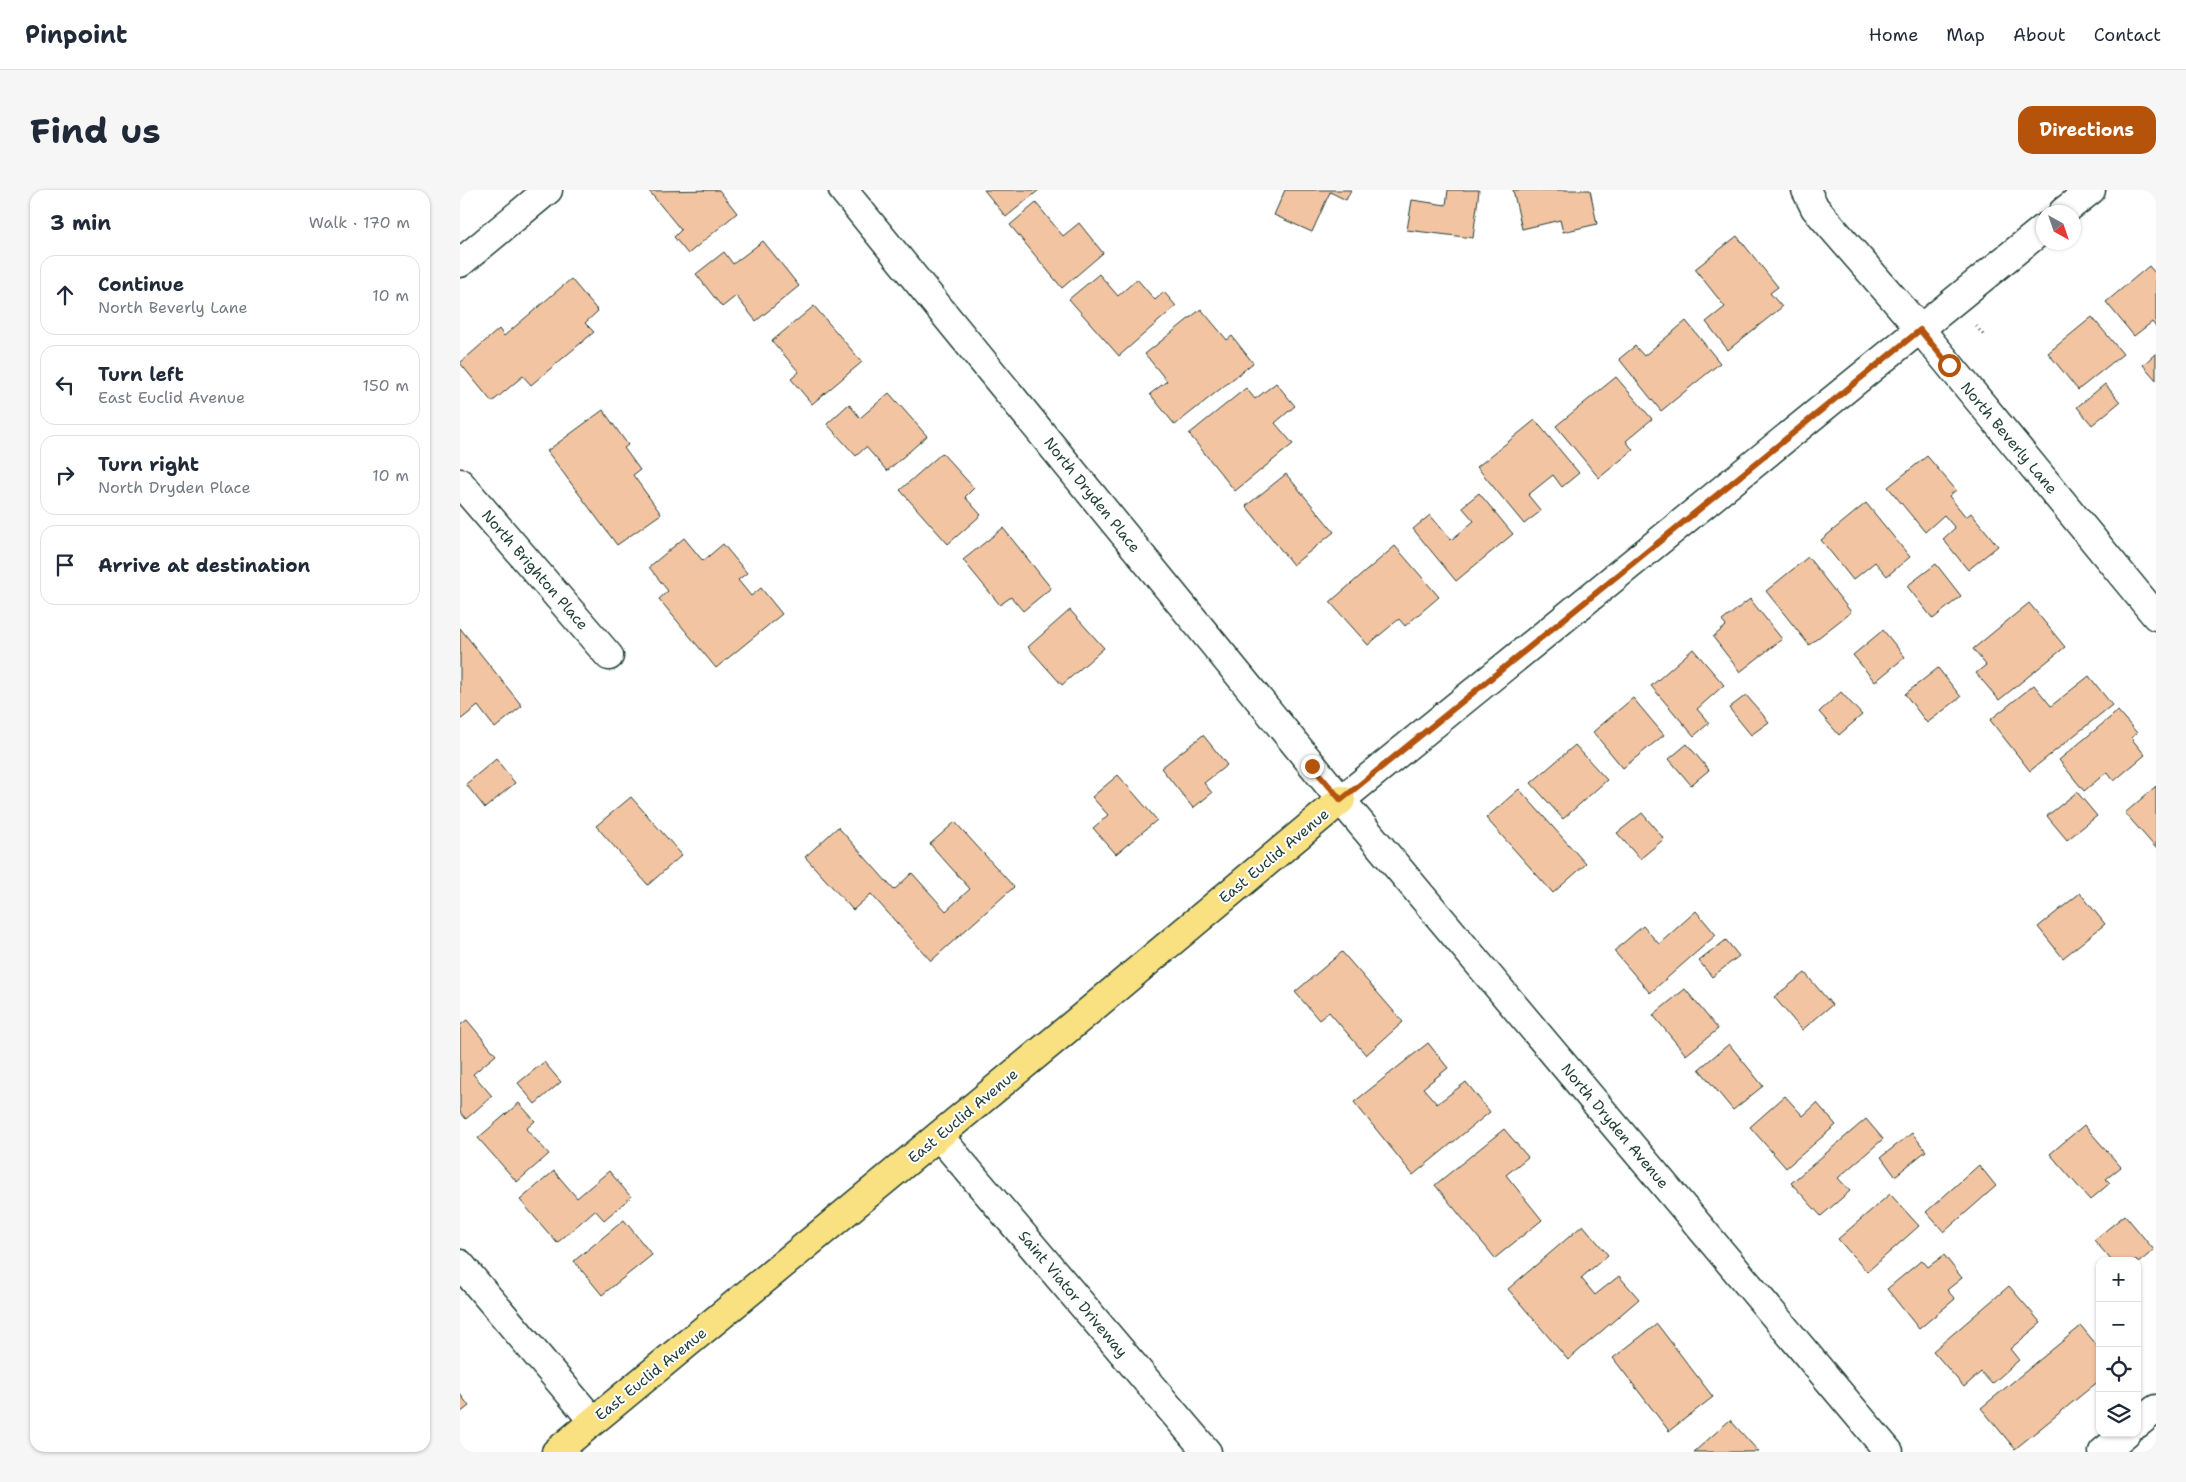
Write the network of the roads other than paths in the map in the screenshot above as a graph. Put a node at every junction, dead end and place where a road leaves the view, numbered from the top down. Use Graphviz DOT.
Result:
graph roads {
  1 [pos="548,190"];
  2 [pos="842,190"];
  3 [pos="1806,190"];
  4 [pos="2090,190"];
  5 [pos="2072,205"];
  6 [pos="2036,235"];
  7 [pos="460,263"];
  8 [pos="1920,330"];
  9 [pos="460,483"];
  10 [pos="2156,616"];
  11 [pos="609,656"];
  12 [pos="1341,800"];
  13 [pos="939,1136"];
  14 [pos="460,1264"];
  15 [pos="2156,1409"];
  16 [pos="593,1421"];
  17 [pos="2141,1421"];
  18 [pos="2121,1437"];
  19 [pos="556,1452"];
  20 [pos="1207,1452"];
  21 [pos="1889,1452"];
  22 [pos="2103,1452"];
  1 -- 7 [label="street"];
  2 -- 12 [label="street, North Dryden Place"];
  3 -- 8 [label="street, North Beverly Lane"];
  4 -- 5 [label="street"];
  6 -- 8 [label="street, East Euclid Avenue"];
  8 -- 10 [label="street, North Beverly Lane"];
  8 -- 12 [label="street, East Euclid Avenue"];
  9 -- 11 [label="street, North Brighton Place"];
  12 -- 13 [label="main road, East Euclid Avenue"];
  12 -- 21 [label="street, North Dryden Avenue"];
  13 -- 16 [label="main road, East Euclid Avenue"];
  13 -- 20 [label="street, Saint Viator Driveway"];
  14 -- 16 [label="street"];
  15 -- 17 [label="street"];
  16 -- 19 [label="main road, East Euclid Avenue"];
  18 -- 22 [label="street"];
}
